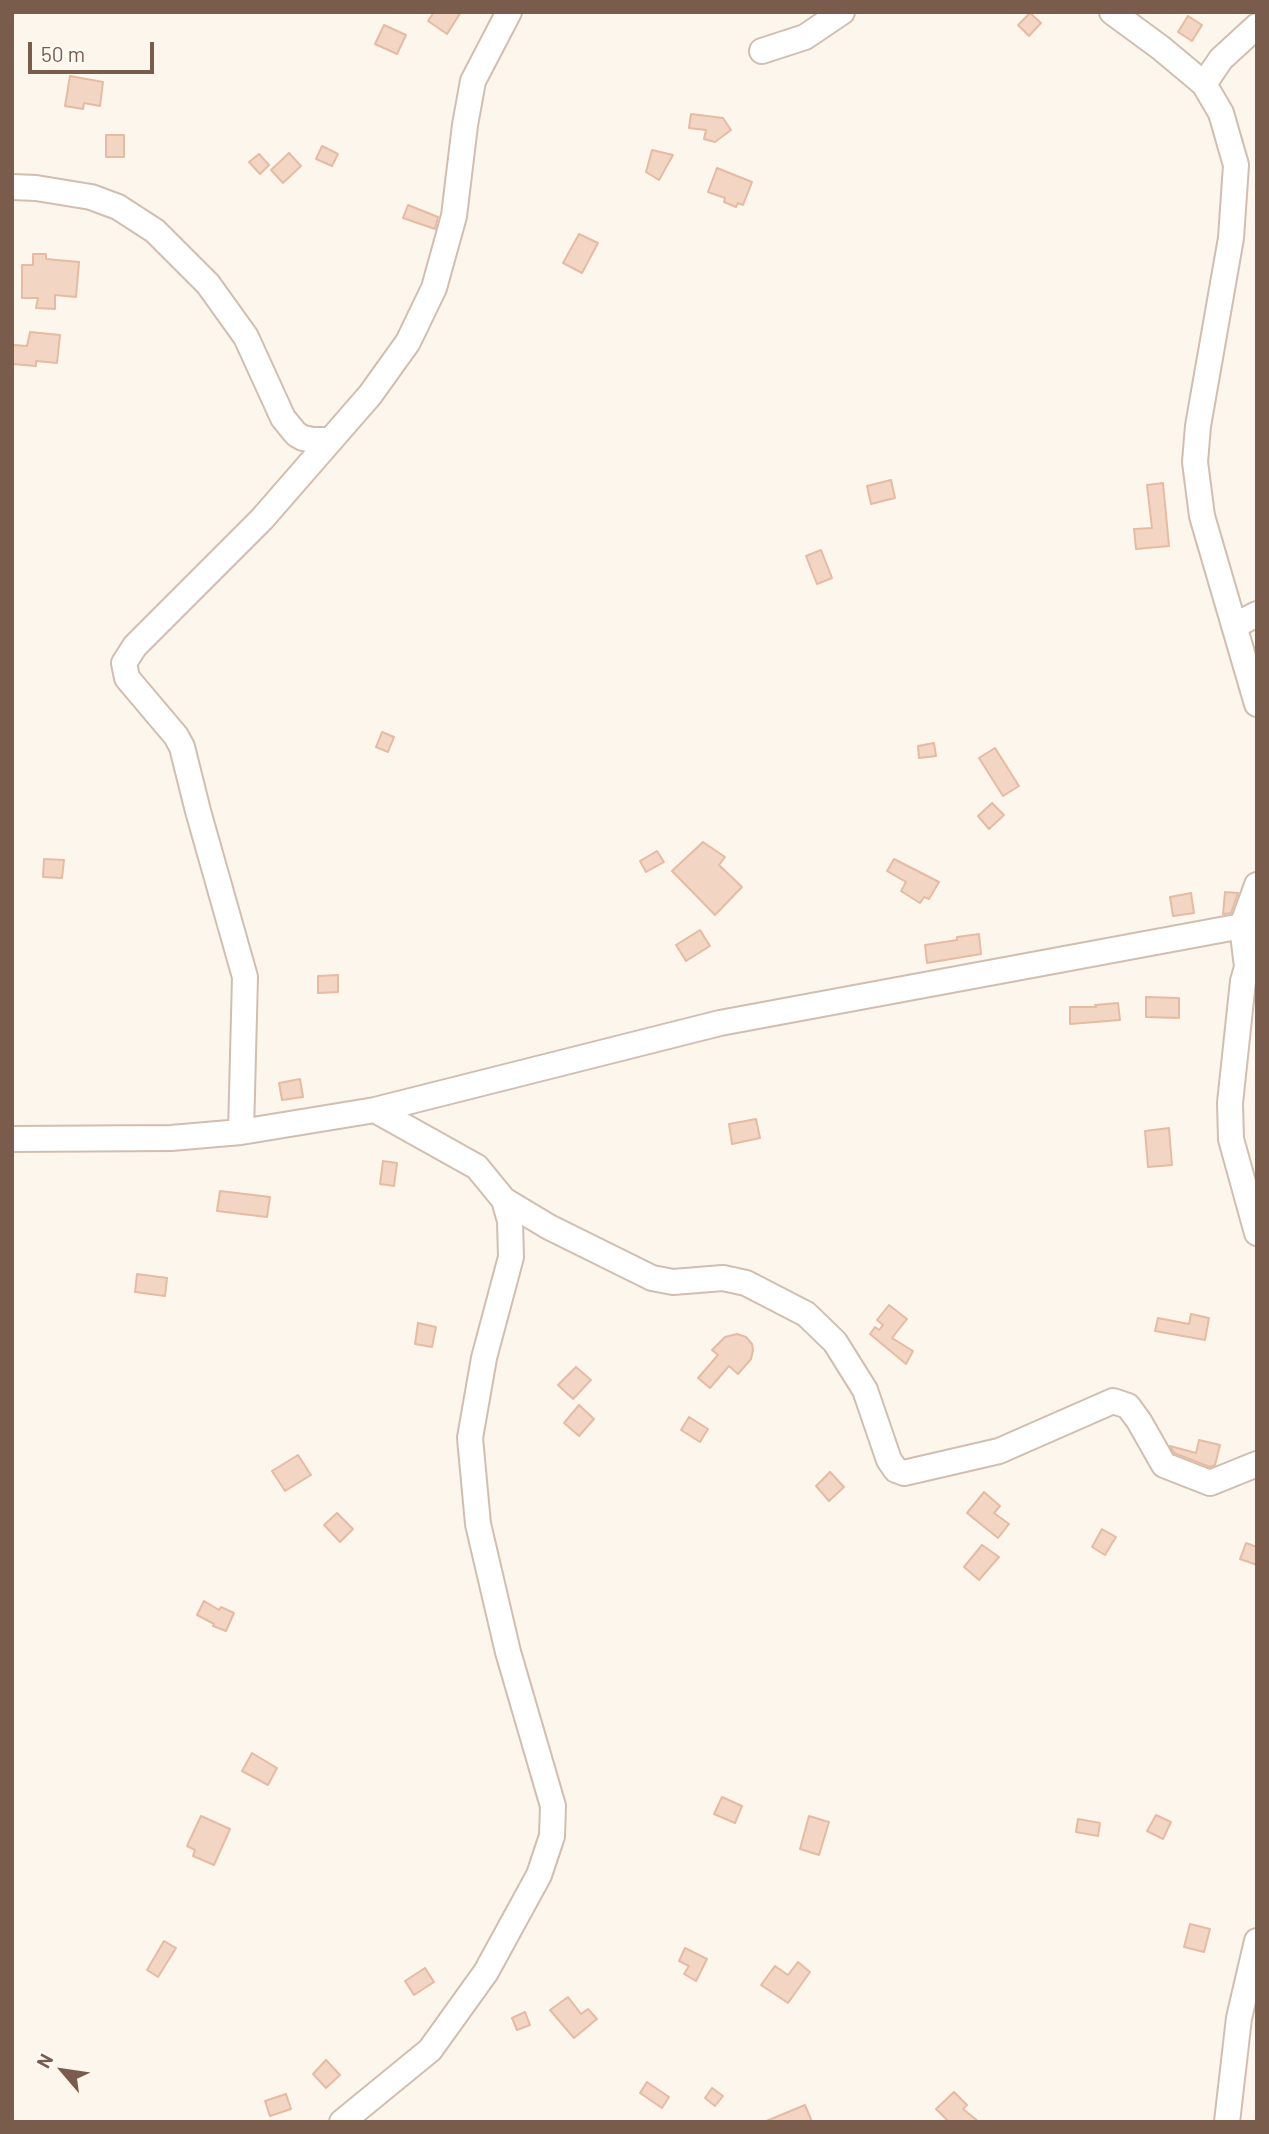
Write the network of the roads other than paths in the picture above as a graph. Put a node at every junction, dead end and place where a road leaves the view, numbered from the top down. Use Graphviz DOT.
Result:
graph roads {
  1 [pos="509,12"];
  2 [pos="842,12"];
  3 [pos="1112,12"];
  4 [pos="1257,26"];
  5 [pos="762,51"];
  6 [pos="1204,84"];
  7 [pos="12,187"];
  8 [pos="331,440"];
  9 [pos="1257,614"];
  10 [pos="1234,626"];
  11 [pos="1257,704"];
  12 [pos="1257,885"];
  13 [pos="1249,927"];
  14 [pos="375,1110"];
  15 [pos="241,1132"];
  16 [pos="12,1139"];
  17 [pos="504,1200"];
  18 [pos="1257,1233"];
  19 [pos="1257,1464"];
  20 [pos="1257,1941"];
  21 [pos="342,2122"];
  22 [pos="1227,2122"];
  1 -- 8 [label="street"];
  2 -- 5 [label="street"];
  3 -- 6 [label="street"];
  4 -- 6 [label="street"];
  6 -- 10 [label="street"];
  7 -- 8 [label="street"];
  8 -- 15 [label="street"];
  9 -- 10 [label="street"];
  10 -- 11 [label="street"];
  12 -- 13 [label="street"];
  13 -- 14 [label="street"];
  13 -- 18 [label="street"];
  14 -- 15 [label="street"];
  14 -- 17 [label="street"];
  15 -- 16 [label="street"];
  17 -- 19 [label="street"];
  17 -- 21 [label="street"];
  20 -- 22 [label="street"];
}
